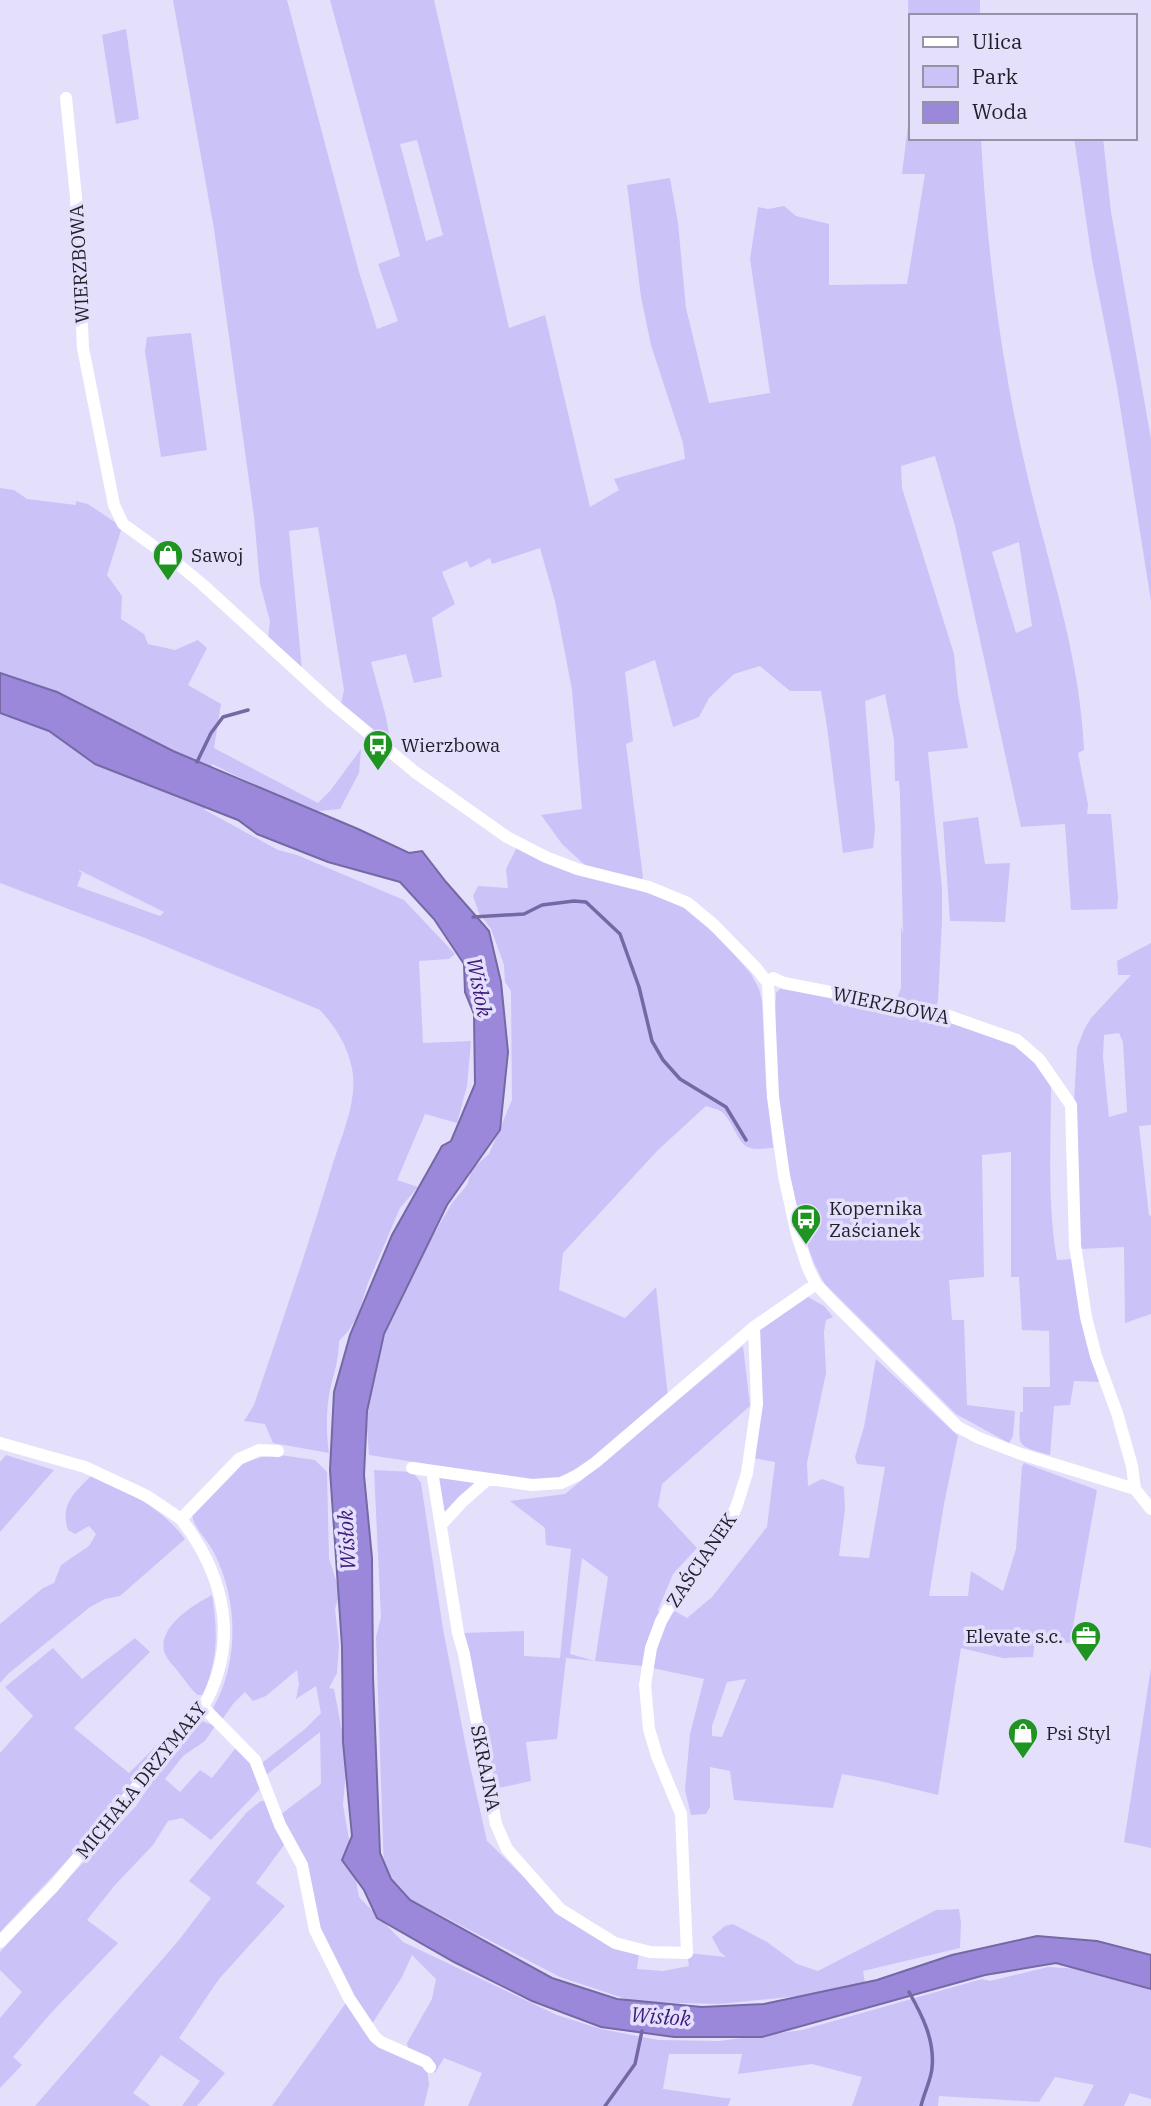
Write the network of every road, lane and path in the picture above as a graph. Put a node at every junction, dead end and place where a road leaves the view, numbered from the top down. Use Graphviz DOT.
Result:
graph roads {
  1 [pos="66,98"];
  2 [pos="768,983"];
  3 [pos="816,1284"];
  4 [pos="754,1327"];
  5 [pos="0,1443"];
  6 [pos="278,1451"];
  7 [pos="412,1468"];
  8 [pos="432,1471"];
  9 [pos="488,1479"];
  10 [pos="1135,1489"];
  11 [pos="1151,1509"];
  12 [pos="181,1519"];
  13 [pos="441,1525"];
  14 [pos="203,1707"];
  15 [pos="0,1942"];
  16 [pos="687,1953"];
  17 [pos="430,2067"];
  1 -- 2 [label="street, WIERZBOWA"];
  2 -- 3 [label="street"];
  2 -- 10 [label="street, WIERZBOWA"];
  3 -- 4 [label="street"];
  3 -- 10 [label="street"];
  4 -- 9 [label="street"];
  4 -- 16 [label="street, ZAŚCIANEK"];
  5 -- 12 [label="street, MICHAŁA DRZYMAŁY"];
  6 -- 12 [label="street"];
  7 -- 8 [label="street"];
  8 -- 9 [label="street"];
  8 -- 13 [label="street, SKRAJNA"];
  9 -- 13 [label="street"];
  10 -- 11 [label="street"];
  12 -- 14 [label="street, MICHAŁA DRZYMAŁY"];
  13 -- 16 [label="street, SKRAJNA"];
  14 -- 15 [label="street, MICHAŁA DRZYMAŁY"];
  14 -- 17 [label="street"];
}
